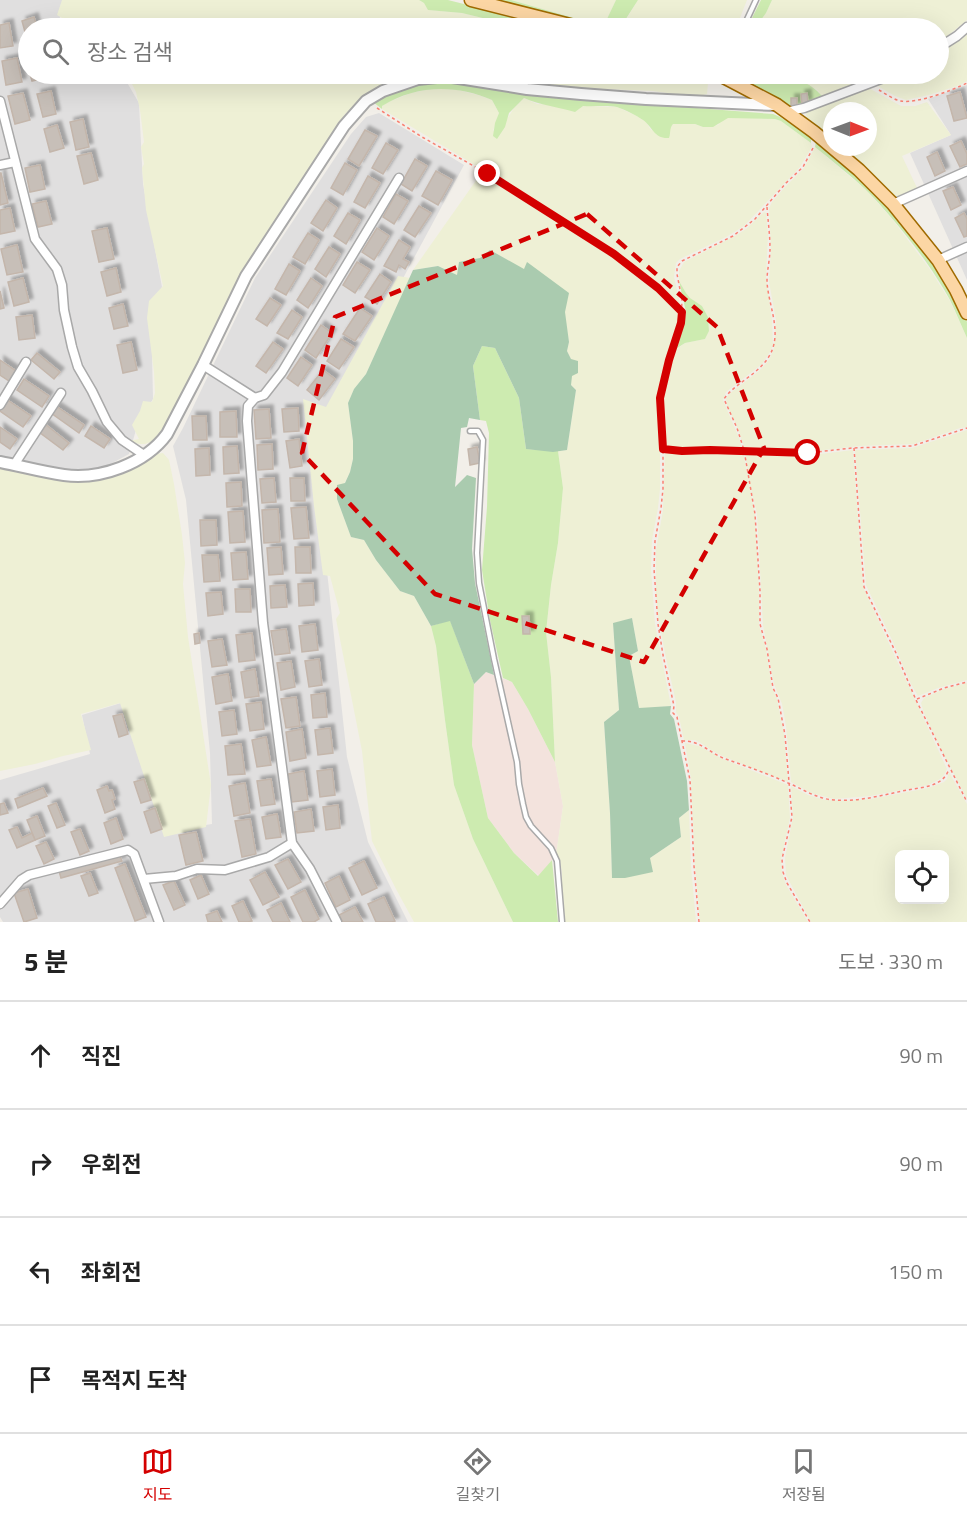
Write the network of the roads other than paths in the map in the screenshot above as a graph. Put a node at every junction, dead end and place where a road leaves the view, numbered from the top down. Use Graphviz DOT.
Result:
graph roads {
  1 [pos="471,0"];
  2 [pos="756,0"];
  3 [pos="542,18"];
  4 [pos="748,18"];
  5 [pos="967,27"];
  6 [pos="949,41"];
  7 [pos="402,84"];
  8 [pos="498,84"];
  9 [pos="738,84"];
  10 [pos="868,84"];
  11 [pos="0,101"];
  12 [pos="782,109"];
  13 [pos="15,162"];
  14 [pos="0,165"];
  15 [pos="967,171"];
  16 [pos="399,178"];
  17 [pos="892,204"];
  18 [pos="967,247"];
  19 [pos="938,260"];
  20 [pos="967,313"];
  21 [pos="26,362"];
  22 [pos="203,365"];
  23 [pos="61,393"];
  24 [pos="255,398"];
  25 [pos="0,405"];
  26 [pos="470,431"];
  27 [pos="144,455"];
  28 [pos="0,462"];
  29 [pos="14,465"];
  30 [pos="292,843"];
  31 [pos="144,879"];
  32 [pos="0,904"];
  33 [pos="159,922"];
  34 [pos="337,922"];
  35 [pos="562,922"];
  1 -- 3 [label="main road"];
  2 -- 4 [label="lane"];
  5 -- 6 [label="street"];
  7 -- 22 [label="street"];
  8 -- 12 [label="street"];
  9 -- 12 [label="main road"];
  10 -- 12 [label="street"];
  11 -- 13 [label="street"];
  12 -- 17 [label="main road"];
  13 -- 14 [label="street"];
  13 -- 27 [label="street"];
  15 -- 17 [label="street"];
  16 -- 24 [label="street"];
  17 -- 19 [label="main road"];
  18 -- 19 [label="street"];
  19 -- 20 [label="main road"];
  21 -- 25 [label="street"];
  22 -- 24 [label="street"];
  22 -- 27 [label="street"];
  23 -- 29 [label="street"];
  24 -- 30 [label="street"];
  26 -- 35 [label="lane"];
  27 -- 29 [label="street"];
  28 -- 29 [label="street"];
  30 -- 31 [label="street"];
  30 -- 34 [label="street"];
  31 -- 32 [label="street"];
  31 -- 33 [label="street"];
}
